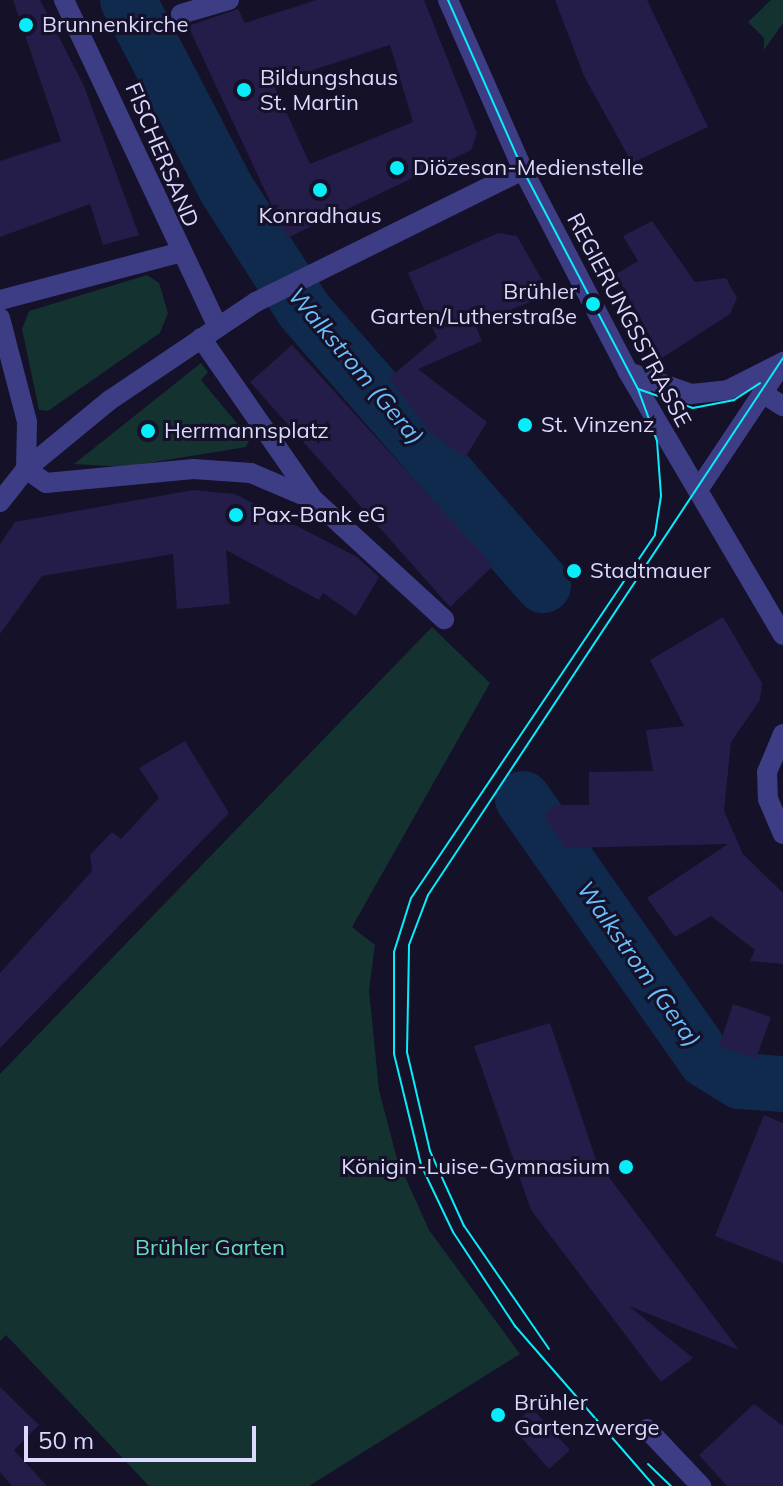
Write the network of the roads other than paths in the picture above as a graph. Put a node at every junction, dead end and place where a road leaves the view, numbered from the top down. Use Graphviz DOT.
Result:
graph roads {
  1 [pos="64,0"];
  2 [pos="229,0"];
  3 [pos="448,0"];
  4 [pos="181,14"];
  5 [pos="523,170"];
  6 [pos="178,253"];
  7 [pos="0,300"];
  8 [pos="0,318"];
  9 [pos="210,332"];
  10 [pos="783,362"];
  11 [pos="628,372"];
  12 [pos="762,393"];
  13 [pos="783,406"];
  14 [pos="26,469"];
  15 [pos="698,490"];
  16 [pos="313,499"];
  17 [pos="0,502"];
  18 [pos="444,619"];
  19 [pos="783,635"];
  20 [pos="783,734"];
  21 [pos="783,834"];
  22 [pos="647,1429"];
  23 [pos="701,1486"];
  1 -- 6 [label="street, FISCHERSAND"];
  2 -- 4 [label="street"];
  3 -- 5 [label="street, REGIERUNGSSTRASSE"];
  5 -- 9 [label="street"];
  5 -- 11 [label="street, REGIERUNGSSTRASSE"];
  6 -- 7 [label="street"];
  6 -- 9 [label="street, FISCHERSAND"];
  8 -- 14 [label="street"];
  9 -- 14 [label="street"];
  9 -- 16 [label="street"];
  10 -- 11 [label="street"];
  10 -- 12 [label="street"];
  11 -- 15 [label="street, REGIERUNGSSTRASSE"];
  12 -- 13 [label="street"];
  12 -- 15 [label="street"];
  14 -- 16 [label="street"];
  14 -- 17 [label="street"];
  15 -- 19 [label="street, REGIERUNGSSTRASSE"];
  16 -- 18 [label="street"];
  20 -- 21 [label="street"];
  22 -- 23 [label="street"];
}
